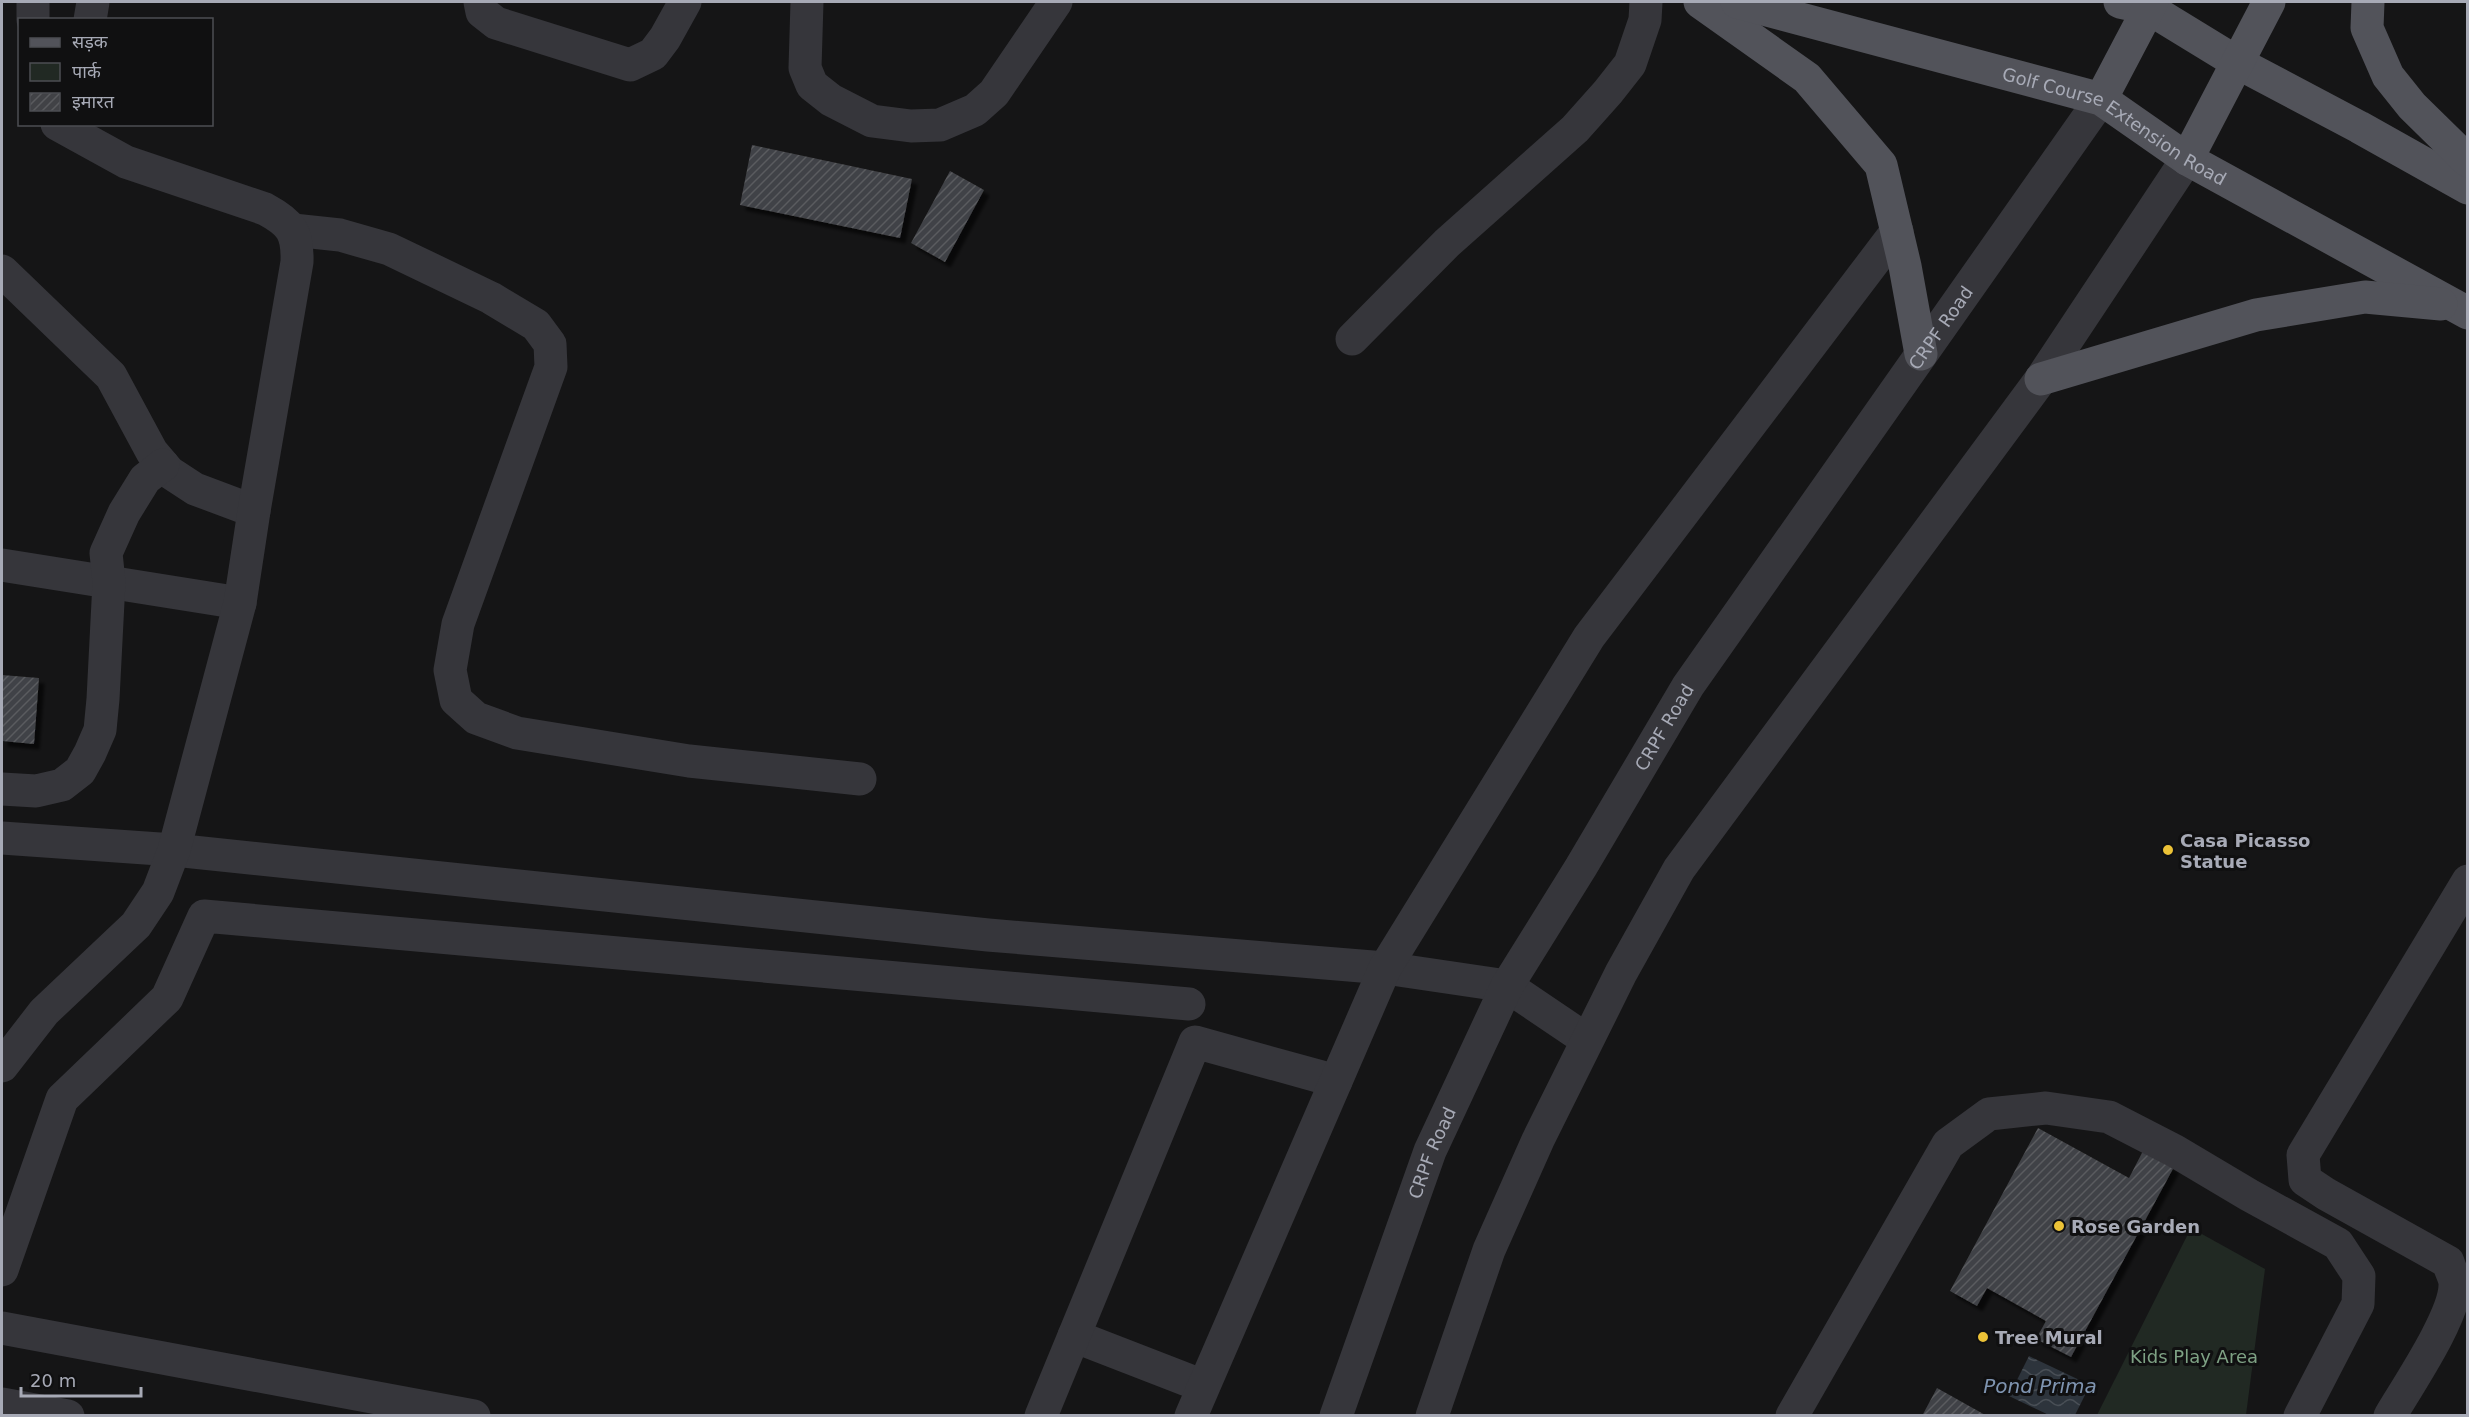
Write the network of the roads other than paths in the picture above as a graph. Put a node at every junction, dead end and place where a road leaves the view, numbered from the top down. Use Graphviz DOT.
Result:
graph roads {
  1 [pos="33,2"];
  2 [pos="93,2"];
  3 [pos="480,2"];
  4 [pos="685,2"];
  5 [pos="807,2"];
  6 [pos="1056,2"];
  7 [pos="1646,2"];
  8 [pos="1700,2"];
  9 [pos="1737,2"];
  10 [pos="2269,2"];
  11 [pos="2368,2"];
  12 [pos="2140,4"];
  13 [pos="33,18"];
  14 [pos="90,18"];
  15 [pos="2238,63"];
  16 [pos="2101,99"];
  17 [pos="77,129"];
  18 [pos="2187,159"];
  19 [pos="2468,161"];
  20 [pos="2468,188"];
  21 [pos="293,230"];
  22 [pos="1897,231"];
  23 [pos="2,271"];
  24 [pos="2461,309"];
  25 [pos="1352,339"];
  26 [pos="1921,354"];
  27 [pos="2041,379"];
  28 [pos="163,465"];
  29 [pos="254,511"];
  30 [pos="2,565"];
  31 [pos="109,582"];
  32 [pos="240,603"];
  33 [pos="860,779"];
  34 [pos="2,789"];
  35 [pos="2,838"];
  36 [pos="174,850"];
  37 [pos="2464,893"];
  38 [pos="1385,968"];
  39 [pos="1507,986"];
  40 [pos="1189,1004"];
  41 [pos="1587,1040"];
  42 [pos="5,1055"];
  43 [pos="1336,1081"];
  44 [pos="2,1270"];
  45 [pos="2,1328"];
  46 [pos="1074,1336"];
  47 [pos="1203,1386"];
  48 [pos="2,1404"];
  49 [pos="68,1416"];
  50 [pos="474,1416"];
  51 [pos="1041,1416"];
  52 [pos="1191,1416"];
  53 [pos="1336,1416"];
  54 [pos="1432,1416"];
  55 [pos="1792,1416"];
  56 [pos="2300,1416"];
  57 [pos="2390,1416"];
  1 -- 13 [label="street"];
  2 -- 14 [label="street"];
  3 -- 4 [label="street"];
  5 -- 6 [label="street"];
  7 -- 25 [label="street"];
  8 -- 22 [label="main road"];
  9 -- 16 [label="main road, Golf Course Extension Road"];
  10 -- 15 [label="main road"];
  11 -- 19 [label="main road"];
  12 -- 15 [label="main road"];
  12 -- 16 [label="main road"];
  15 -- 18 [label="main road"];
  15 -- 20 [label="main road"];
  16 -- 18 [label="main road, Golf Course Extension Road"];
  16 -- 26 [label="street, CRPF Road"];
  17 -- 21 [label="street"];
  18 -- 24 [label="main road, Golf Course Extension Road"];
  18 -- 27 [label="street"];
  21 -- 29 [label="street"];
  21 -- 33 [label="street"];
  22 -- 26 [label="main road"];
  22 -- 38 [label="street"];
  23 -- 28 [label="street"];
  24 -- 27 [label="main road"];
  26 -- 39 [label="street, CRPF Road"];
  27 -- 41 [label="street"];
  28 -- 29 [label="street"];
  28 -- 31 [label="street"];
  29 -- 32 [label="street"];
  30 -- 31 [label="street"];
  31 -- 32 [label="street"];
  31 -- 34 [label="street"];
  32 -- 36 [label="street"];
  35 -- 36 [label="street"];
  36 -- 38 [label="street"];
  36 -- 42 [label="street"];
  37 -- 57 [label="street"];
  38 -- 39 [label="street"];
  38 -- 43 [label="street"];
  39 -- 41 [label="street"];
  39 -- 53 [label="street, CRPF Road"];
  40 -- 44 [label="street"];
  41 -- 54 [label="street"];
  43 -- 46 [label="street"];
  43 -- 47 [label="street"];
  45 -- 50 [label="street"];
  46 -- 47 [label="street"];
  46 -- 51 [label="street"];
  47 -- 52 [label="street"];
  48 -- 49 [label="street"];
  55 -- 56 [label="street"];
}
